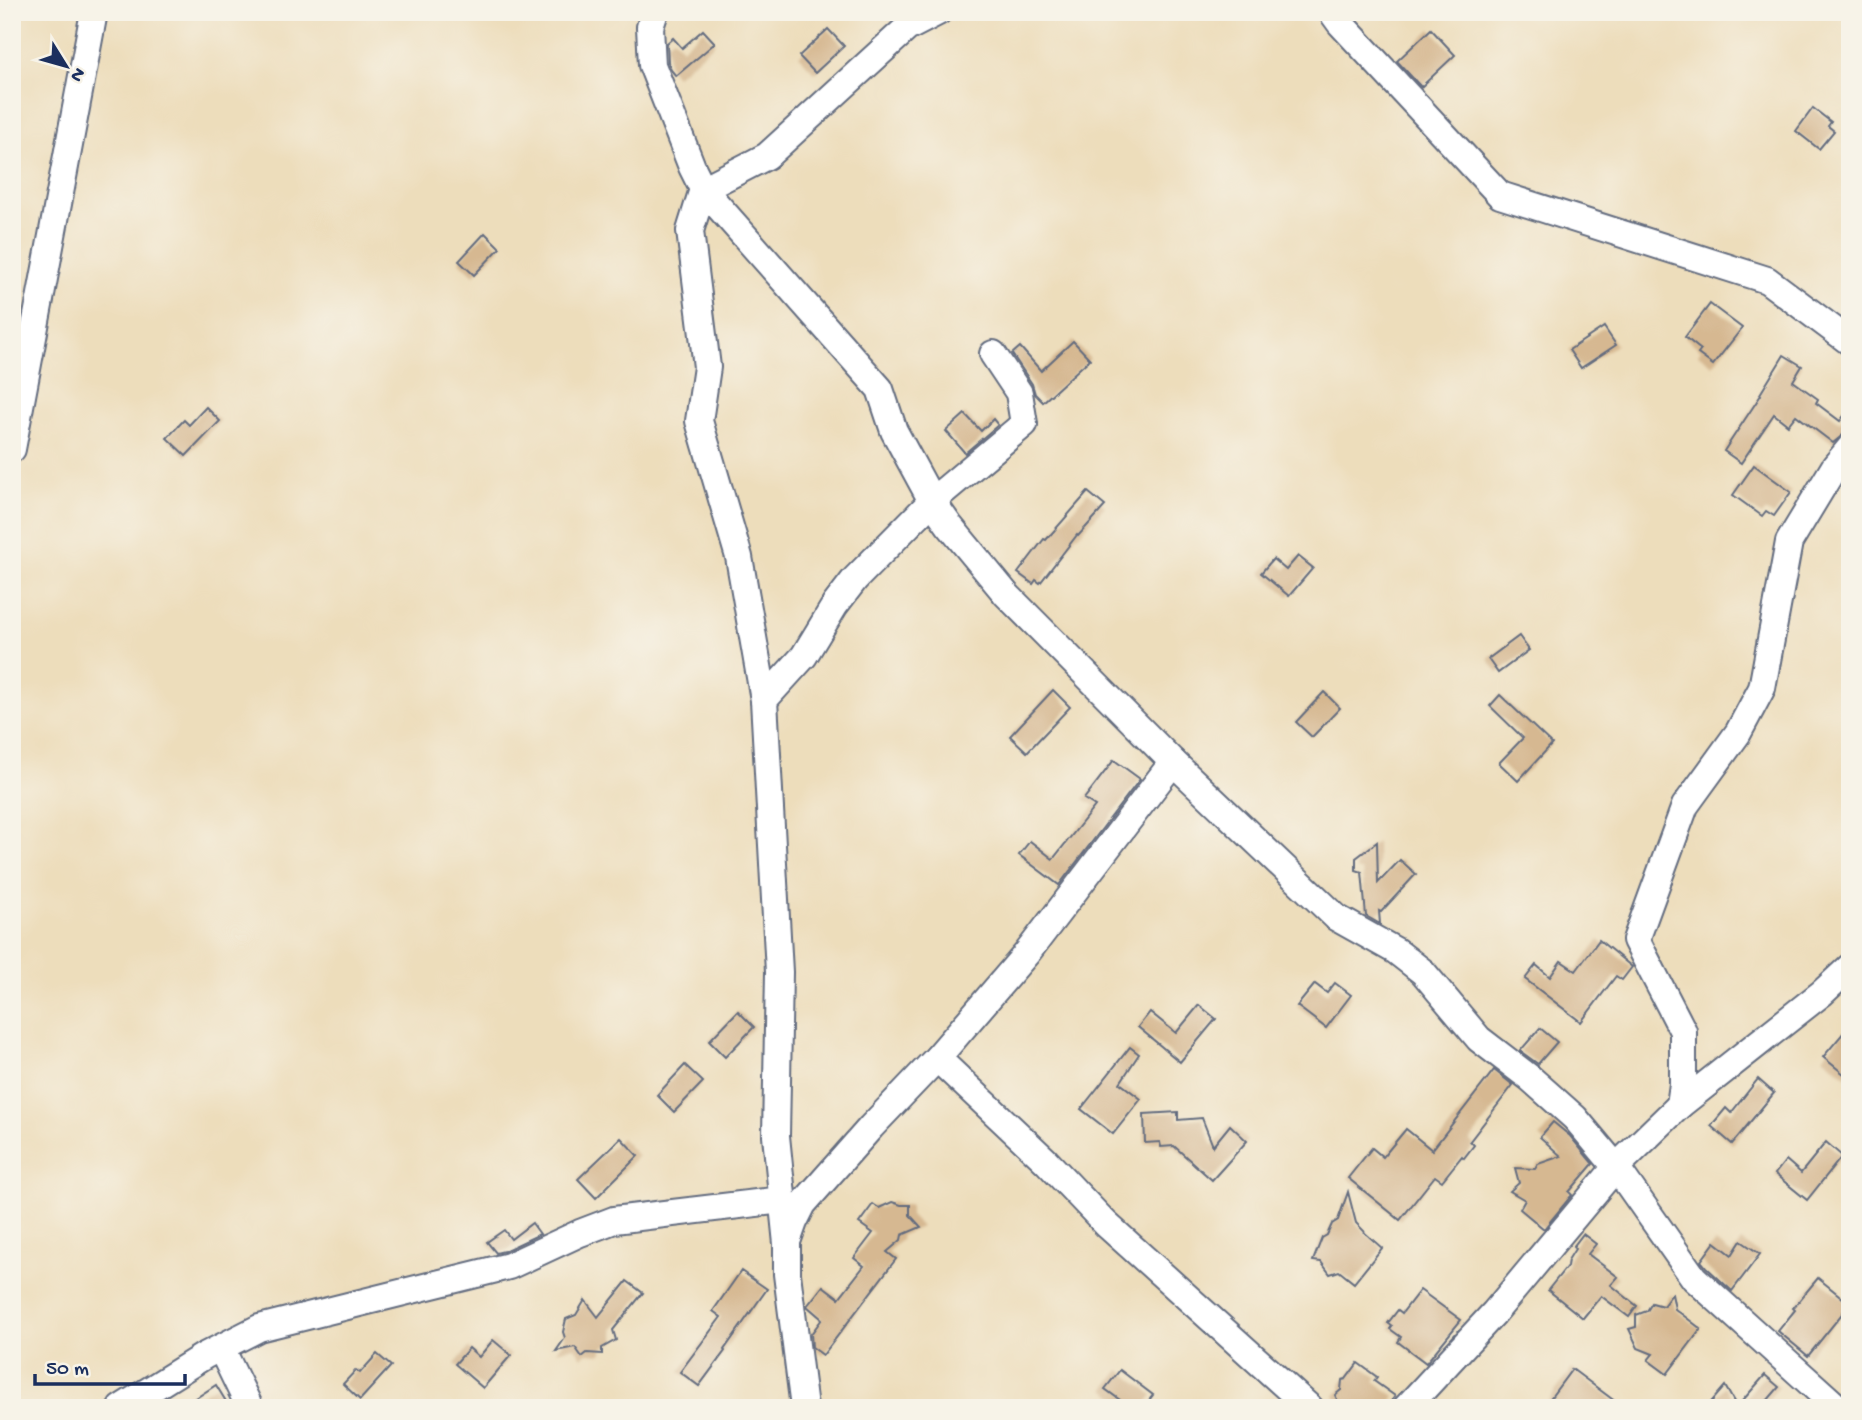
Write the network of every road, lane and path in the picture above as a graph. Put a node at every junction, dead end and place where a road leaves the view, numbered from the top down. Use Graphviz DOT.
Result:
graph roads {
  1 [pos="94,12"];
  2 [pos="655,12"];
  3 [pos="938,12"];
  4 [pos="1332,12"];
  5 [pos="703,189"];
  6 [pos="1850,342"];
  7 [pos="993,354"];
  8 [pos="1850,448"];
  9 [pos="12,449"];
  10 [pos="932,502"];
  11 [pos="764,699"];
  12 [pos="1173,762"];
  13 [pos="1850,967"];
  14 [pos="937,1058"];
  15 [pos="1680,1105"];
  16 [pos="1616,1167"];
  17 [pos="782,1199"];
  18 [pos="787,1244"];
  19 [pos="221,1348"];
  20 [pos="121,1408"];
  21 [pos="250,1408"];
  22 [pos="804,1408"];
  23 [pos="1310,1408"];
  24 [pos="1406,1408"];
  25 [pos="1838,1408"];
  1 -- 9 [label="street"];
  2 -- 5 [label="street"];
  3 -- 5 [label="street"];
  4 -- 6 [label="street"];
  5 -- 10 [label="street"];
  5 -- 11 [label="street"];
  7 -- 10 [label="street"];
  8 -- 15 [label="street"];
  10 -- 11 [label="street"];
  10 -- 12 [label="street"];
  11 -- 17 [label="street"];
  12 -- 14 [label="street"];
  12 -- 16 [label="street"];
  13 -- 15 [label="street"];
  14 -- 18 [label="street"];
  14 -- 23 [label="street"];
  15 -- 16 [label="street"];
  16 -- 24 [label="street"];
  16 -- 25 [label="street"];
  17 -- 18 [label="street"];
  17 -- 19 [label="street"];
  18 -- 22 [label="street"];
  19 -- 20 [label="street"];
  19 -- 21 [label="street"];
}
